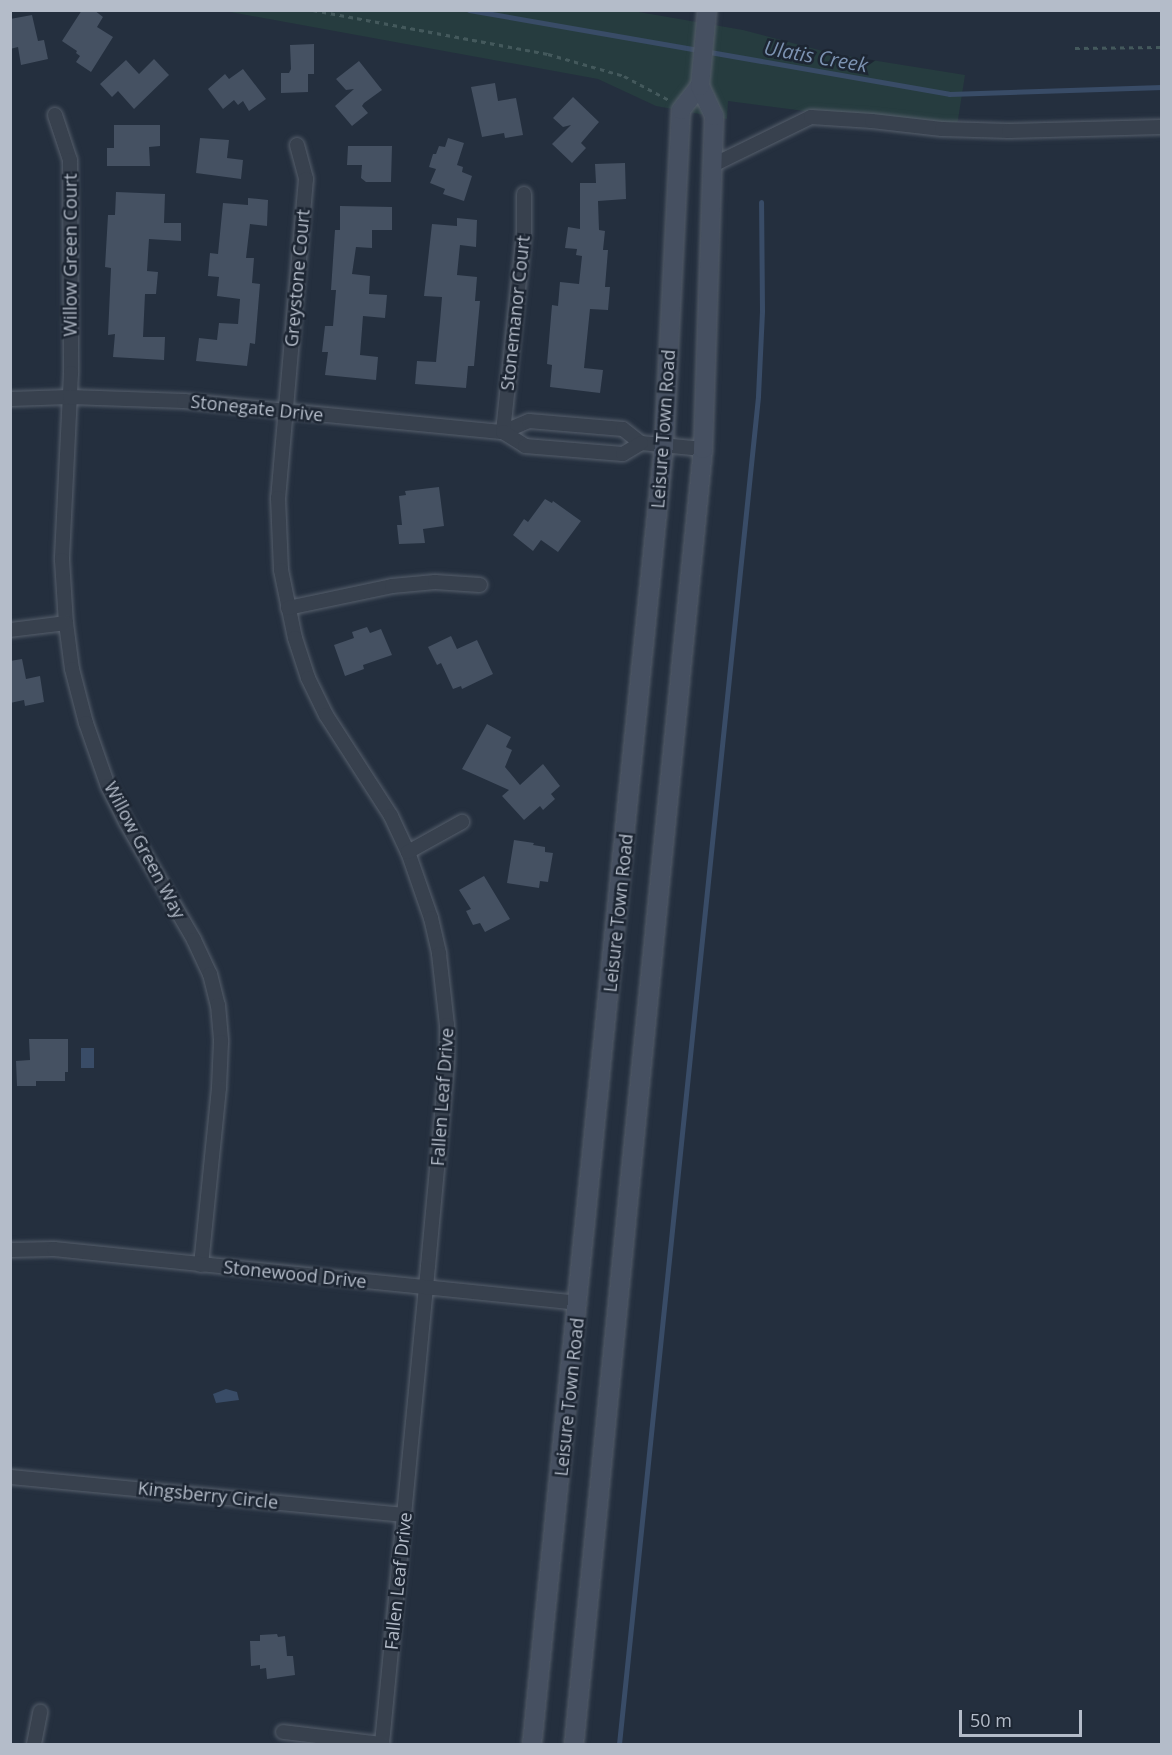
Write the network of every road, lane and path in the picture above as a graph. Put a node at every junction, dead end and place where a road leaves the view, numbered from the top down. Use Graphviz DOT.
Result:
graph roads {
  1 [pos="313,10"];
  2 [pos="707,10"];
  3 [pos="1161,46"];
  4 [pos="1076,48"];
  5 [pos="700,87"];
  6 [pos="672,104"];
  7 [pos="55,115"];
  8 [pos="1161,127"];
  9 [pos="297,145"];
  10 [pos="713,165"];
  11 [pos="524,194"];
  12 [pos="70,397"];
  13 [pos="10,399"];
  14 [pos="284,412"];
  15 [pos="503,432"];
  16 [pos="641,443"];
  17 [pos="664,445"];
  18 [pos="704,449"];
  19 [pos="480,585"];
  20 [pos="288,608"];
  21 [pos="66,623"];
  22 [pos="10,630"];
  23 [pos="462,822"];
  24 [pos="408,852"];
  25 [pos="10,1250"];
  26 [pos="201,1265"];
  27 [pos="426,1287"];
  28 [pos="579,1303"];
  29 [pos="10,1478"];
  30 [pos="405,1515"];
  31 [pos="40,1712"];
  32 [pos="283,1732"];
  33 [pos="34,1744"];
  34 [pos="382,1744"];
  35 [pos="532,1744"];
  36 [pos="574,1744"];
  1 -- 6 [label="path"];
  2 -- 5 [label="main road"];
  3 -- 4 [label="path"];
  5 -- 10 [label="main road, Leisure Town Road"];
  5 -- 17 [label="main road, Leisure Town Road"];
  7 -- 12 [label="street, Willow Green Court"];
  8 -- 10 [label="street"];
  9 -- 14 [label="street, Greystone Court"];
  10 -- 18 [label="main road, Leisure Town Road"];
  11 -- 15 [label="street, Stonemanor Court"];
  12 -- 13 [label="street, Stonegate Drive"];
  12 -- 14 [label="street, Stonegate Drive"];
  12 -- 21 [label="street, Willow Green Way"];
  14 -- 15 [label="street, Stonegate Drive"];
  14 -- 20 [label="street, Fallen Leaf Drive"];
  15 -- 16 [label="street, Stonegate Drive"];
  15 -- 16 [label="street, Stonegate Drive"];
  16 -- 17 [label="street, Stonegate Drive"];
  17 -- 18 [label="street, Stonegate Drive"];
  17 -- 28 [label="main road, Leisure Town Road"];
  18 -- 36 [label="main road, Leisure Town Road"];
  19 -- 20 [label="street"];
  20 -- 24 [label="street, Fallen Leaf Drive"];
  21 -- 22 [label="street"];
  21 -- 26 [label="street, Willow Green Way"];
  23 -- 24 [label="street"];
  24 -- 27 [label="street, Fallen Leaf Drive"];
  25 -- 26 [label="street, Stonewood Drive"];
  26 -- 27 [label="street, Stonewood Drive"];
  27 -- 28 [label="street, Stonewood Drive"];
  27 -- 30 [label="street, Fallen Leaf Drive"];
  28 -- 35 [label="main road, Leisure Town Road"];
  29 -- 30 [label="street, Kingsberry Circle"];
  30 -- 34 [label="street, Fallen Leaf Drive"];
  31 -- 33 [label="street"];
  32 -- 34 [label="street"];
}
